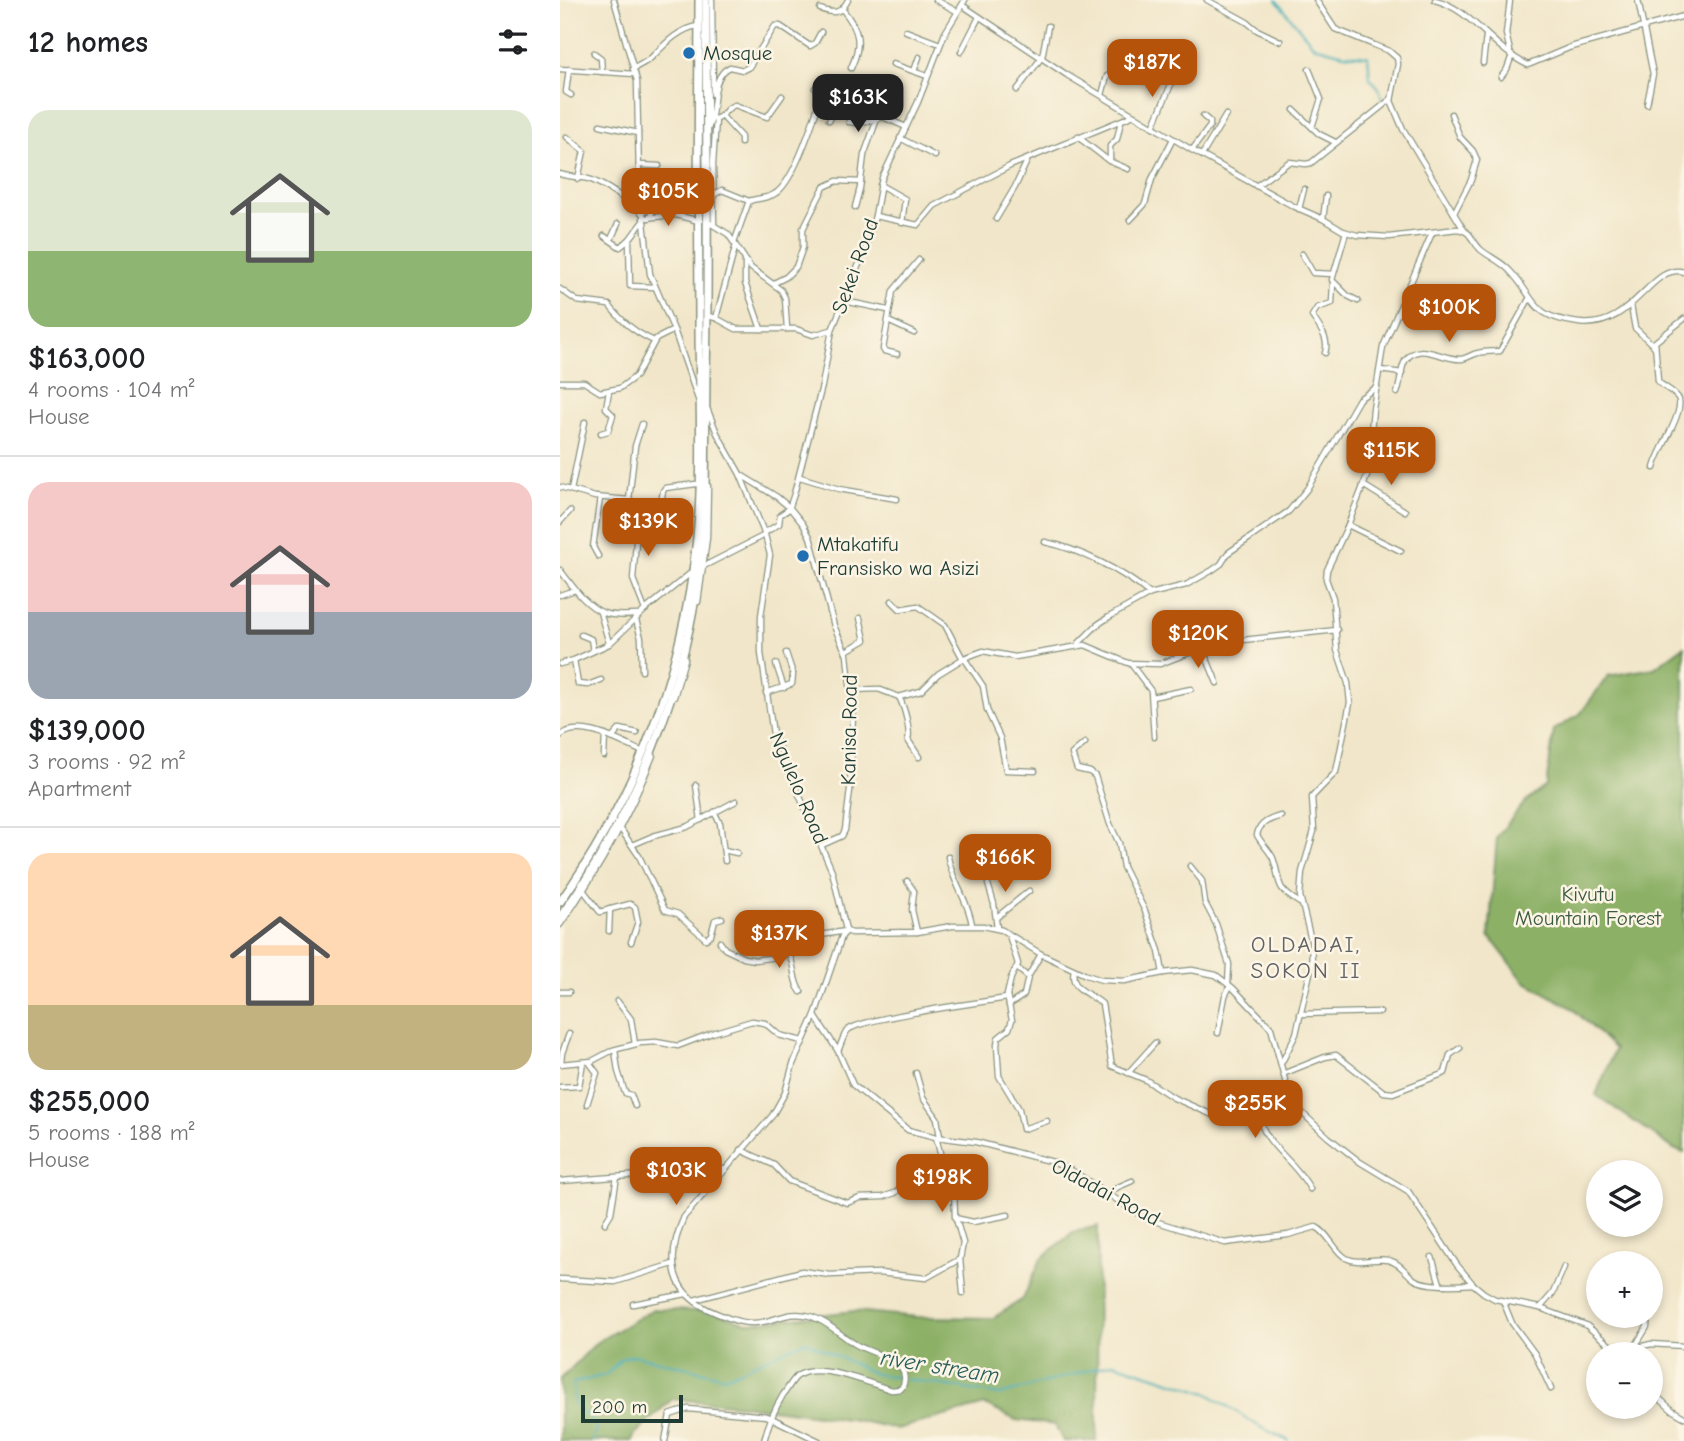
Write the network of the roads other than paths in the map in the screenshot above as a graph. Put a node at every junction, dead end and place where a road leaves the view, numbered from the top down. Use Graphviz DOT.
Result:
graph roads {
  1 [pos="614,0"];
  2 [pos="699,0"];
  3 [pos="706,0"];
  4 [pos="712,0"];
  5 [pos="848,0"];
  6 [pos="936,0"];
  7 [pos="1207,0"];
  8 [pos="1316,0"];
  9 [pos="1435,0"];
  10 [pos="1510,0"];
  11 [pos="1638,0"];
  12 [pos="964,3"];
  13 [pos="820,9"];
  14 [pos="843,10"];
  15 [pos="958,12"];
  16 [pos="1684,16"];
  17 [pos="979,17"];
  18 [pos="698,26"];
  19 [pos="1048,26"];
  20 [pos="1642,28"];
  21 [pos="906,31"];
  22 [pos="821,32"];
  23 [pos="1486,35"];
  24 [pos="1280,41"];
  25 [pos="940,44"];
  26 [pos="961,52"];
  27 [pos="594,53"];
  28 [pos="1512,54"];
  29 [pos="919,57"];
  30 [pos="1042,57"];
  31 [pos="1483,63"];
  32 [pos="892,64"];
  33 [pos="851,68"];
  34 [pos="560,69"];
  35 [pos="569,69"];
  36 [pos="1309,69"];
  37 [pos="1121,70"];
  38 [pos="634,71"];
  39 [pos="914,71"];
  40 [pos="602,72"];
  41 [pos="927,76"];
  42 [pos="1501,77"];
  43 [pos="1172,82"];
  44 [pos="815,88"];
  45 [pos="1017,90"];
  46 [pos="822,93"];
  47 [pos="571,95"];
  48 [pos="1102,95"];
  49 [pos="782,96"];
  50 [pos="1391,99"];
  51 [pos="1647,104"];
  52 [pos="842,105"];
  53 [pos="713,107"];
  54 [pos="1294,110"];
  55 [pos="1451,114"];
  56 [pos="1134,115"];
  57 [pos="1226,115"];
  58 [pos="1203,116"];
  59 [pos="717,118"];
  60 [pos="877,119"];
  61 [pos="830,120"];
  62 [pos="1121,120"];
  63 [pos="600,125"];
  64 [pos="906,127"];
  65 [pos="1153,127"];
  66 [pos="1312,127"];
  67 [pos="707,131"];
  68 [pos="638,133"];
  69 [pos="567,137"];
  70 [pos="1078,137"];
  71 [pos="900,138"];
  72 [pos="1173,139"];
  73 [pos="1335,142"];
  74 [pos="741,143"];
  75 [pos="1192,150"];
  76 [pos="1202,155"];
  77 [pos="935,156"];
  78 [pos="1027,160"];
  79 [pos="1110,161"];
  80 [pos="639,165"];
  81 [pos="659,166"];
  82 [pos="1128,169"];
  83 [pos="560,174"];
  84 [pos="578,179"];
  85 [pos="861,182"];
  86 [pos="880,185"];
  87 [pos="1256,186"];
  88 [pos="1304,189"];
  89 [pos="714,195"];
  90 [pos="661,196"];
  91 [pos="1326,196"];
  92 [pos="749,201"];
  93 [pos="855,207"];
  94 [pos="1299,209"];
  95 [pos="1454,213"];
  96 [pos="875,216"];
  97 [pos="644,217"];
  98 [pos="996,219"];
  99 [pos="1322,219"];
  100 [pos="1130,220"];
  101 [pos="699,221"];
  102 [pos="711,223"];
  103 [pos="902,223"];
  104 [pos="618,224"];
  105 [pos="1464,230"];
  106 [pos="1346,232"];
  107 [pos="1432,233"];
  108 [pos="604,236"];
  109 [pos="611,239"];
  110 [pos="628,240"];
  111 [pos="734,245"];
  112 [pos="1302,254"];
  113 [pos="745,260"];
  114 [pos="919,260"];
  115 [pos="1684,272"];
  116 [pos="1333,274"];
  117 [pos="774,283"];
  118 [pos="1334,283"];
  119 [pos="655,287"];
  120 [pos="560,289"];
  121 [pos="1529,299"];
  122 [pos="1358,301"];
  123 [pos="844,302"];
  124 [pos="1631,305"];
  125 [pos="888,310"];
  126 [pos="699,313"];
  127 [pos="711,316"];
  128 [pos="1684,319"];
  129 [pos="888,321"];
  130 [pos="761,329"];
  131 [pos="787,329"];
  132 [pos="674,330"];
  133 [pos="831,330"];
  134 [pos="914,333"];
  135 [pos="703,337"];
  136 [pos="654,341"];
  137 [pos="1655,347"];
  138 [pos="1325,353"];
  139 [pos="897,354"];
  140 [pos="1380,370"];
  141 [pos="1402,373"];
  142 [pos="560,382"];
  143 [pos="1378,386"];
  144 [pos="609,391"];
  145 [pos="1396,393"];
  146 [pos="702,403"];
  147 [pos="585,422"];
  148 [pos="642,424"];
  149 [pos="601,433"];
  150 [pos="717,433"];
  151 [pos="706,434"];
  152 [pos="1654,468"];
  153 [pos="740,474"];
  154 [pos="800,477"];
  155 [pos="696,484"];
  156 [pos="1363,485"];
  157 [pos="560,487"];
  158 [pos="571,490"];
  159 [pos="600,498"];
  160 [pos="897,499"];
  161 [pos="628,500"];
  162 [pos="639,505"];
  163 [pos="789,507"];
  164 [pos="570,511"];
  165 [pos="1405,511"];
  166 [pos="560,522"];
  167 [pos="1348,525"];
  168 [pos="764,534"];
  169 [pos="1045,542"];
  170 [pos="1401,551"];
  171 [pos="598,556"];
  172 [pos="699,569"];
  173 [pos="560,570"];
  174 [pos="575,590"];
  175 [pos="1150,594"];
  176 [pos="560,595"];
  177 [pos="892,601"];
  178 [pos="645,610"];
  179 [pos="600,611"];
  180 [pos="638,617"];
  181 [pos="860,618"];
  182 [pos="1337,630"];
  183 [pos="581,635"];
  184 [pos="609,644"];
  185 [pos="1077,646"];
  186 [pos="1202,647"];
  187 [pos="593,651"];
  188 [pos="846,651"];
  189 [pos="786,653"];
  190 [pos="963,658"];
  191 [pos="574,660"];
  192 [pos="1131,663"];
  193 [pos="560,664"];
  194 [pos="776,664"];
  195 [pos="642,671"];
  196 [pos="601,680"];
  197 [pos="1217,683"];
  198 [pos="784,688"];
  199 [pos="1191,689"];
  200 [pos="853,691"];
  201 [pos="766,694"];
  202 [pos="899,697"];
  203 [pos="1152,697"];
  204 [pos="560,733"];
  205 [pos="637,733"];
  206 [pos="605,735"];
  207 [pos="1154,737"];
  208 [pos="612,738"];
  209 [pos="1085,743"];
  210 [pos="643,752"];
  211 [pos="604,756"];
  212 [pos="919,757"];
  213 [pos="1035,771"];
  214 [pos="696,785"];
  215 [pos="736,801"];
  216 [pos="715,812"];
  217 [pos="1281,816"];
  218 [pos="701,820"];
  219 [pos="620,828"];
  220 [pos="632,845"];
  221 [pos="822,845"];
  222 [pos="724,850"];
  223 [pos="737,853"];
  224 [pos="948,858"];
  225 [pos="725,861"];
  226 [pos="1190,866"];
  227 [pos="907,881"];
  228 [pos="988,884"];
  229 [pos="584,891"];
  230 [pos="1029,891"];
  231 [pos="560,901"];
  232 [pos="1301,903"];
  233 [pos="610,909"];
  234 [pos="560,917"];
  235 [pos="996,917"];
  236 [pos="722,918"];
  237 [pos="560,925"];
  238 [pos="972,925"];
  239 [pos="997,928"];
  240 [pos="609,931"];
  241 [pos="848,931"];
  242 [pos="917,932"];
  243 [pos="1009,933"];
  244 [pos="631,942"];
  245 [pos="720,942"];
  246 [pos="788,952"];
  247 [pos="1041,954"];
  248 [pos="1017,968"];
  249 [pos="1074,970"];
  250 [pos="1163,973"];
  251 [pos="1028,977"];
  252 [pos="1229,985"];
  253 [pos="560,992"];
  254 [pos="569,992"];
  255 [pos="801,992"];
  256 [pos="617,1001"];
  257 [pos="1008,1001"];
  258 [pos="1380,1012"];
  259 [pos="1300,1014"];
  260 [pos="815,1015"];
  261 [pos="1218,1033"];
  262 [pos="569,1034"];
  263 [pos="802,1041"];
  264 [pos="1155,1043"];
  265 [pos="635,1044"];
  266 [pos="1460,1048"];
  267 [pos="615,1050"];
  268 [pos="838,1051"];
  269 [pos="586,1061"];
  270 [pos="1282,1063"];
  271 [pos="561,1064"];
  272 [pos="916,1073"];
  273 [pos="1128,1073"];
  274 [pos="1284,1073"];
  275 [pos="560,1087"];
  276 [pos="1291,1100"];
  277 [pos="587,1104"];
  278 [pos="635,1106"];
  279 [pos="1214,1116"];
  280 [pos="1047,1121"];
  281 [pos="938,1137"];
  282 [pos="741,1150"];
  283 [pos="725,1169"];
  284 [pos="945,1173"];
  285 [pos="617,1177"];
  286 [pos="560,1181"];
  287 [pos="1132,1181"];
  288 [pos="1310,1189"];
  289 [pos="1108,1194"];
  290 [pos="1008,1215"];
  291 [pos="956,1218"];
  292 [pos="605,1223"];
  293 [pos="1432,1257"];
  294 [pos="960,1259"];
  295 [pos="673,1264"];
  296 [pos="1564,1267"];
  297 [pos="560,1279"];
  298 [pos="1440,1284"];
  299 [pos="1473,1284"];
  300 [pos="963,1293"];
  301 [pos="686,1294"];
  302 [pos="694,1301"];
  303 [pos="1503,1301"];
  304 [pos="633,1304"];
  305 [pos="1540,1308"];
  306 [pos="1606,1342"];
  307 [pos="1663,1344"];
  308 [pos="1684,1346"];
  309 [pos="1551,1389"];
  310 [pos="1663,1402"];
  311 [pos="1684,1417"];
  312 [pos="771,1418"];
  313 [pos="665,1441"];
  314 [pos="764,1441"];
  315 [pos="819,1441"];
  1 -- 38 [label="street, Ngulelo Road"];
  2 -- 18 [label="highway"];
  3 -- 67 [label="highway"];
  4 -- 53 [label="street"];
  5 -- 14 [label="street"];
  6 -- 15 [label="street"];
  7 -- 24 [label="street"];
  8 -- 50 [label="street"];
  9 -- 23 [label="street"];
  10 -- 28 [label="street"];
  11 -- 20 [label="street"];
  12 -- 15 [label="street, Sekei Road"];
  12 -- 17 [label="street"];
  13 -- 14 [label="street"];
  14 -- 33 [label="street"];
  15 -- 25 [label="street, Sekei Road"];
  16 -- 20 [label="street"];
  17 -- 26 [label="street"];
  17 -- 30 [label="street"];
  18 -- 38 [label="street"];
  18 -- 101 [label="highway"];
  19 -- 30 [label="street"];
  20 -- 28 [label="street"];
  20 -- 51 [label="street"];
  21 -- 25 [label="street"];
  22 -- 53 [label="street"];
  23 -- 28 [label="street"];
  23 -- 31 [label="street"];
  25 -- 41 [label="street, Sekei Road"];
  27 -- 40 [label="street"];
  28 -- 42 [label="street"];
  29 -- 39 [label="street"];
  30 -- 45 [label="street"];
  30 -- 48 [label="street"];
  32 -- 39 [label="street"];
  34 -- 35 [label="street"];
  35 -- 40 [label="street"];
  35 -- 47 [label="street"];
  36 -- 66 [label="street"];
  37 -- 48 [label="street"];
  38 -- 40 [label="street"];
  38 -- 68 [label="street, Ngulelo Road"];
  39 -- 41 [label="street"];
  41 -- 64 [label="street, Sekei Road"];
  43 -- 65 [label="street"];
  44 -- 46 [label="street"];
  46 -- 52 [label="street"];
  46 -- 92 [label="street"];
  48 -- 56 [label="street"];
  49 -- 59 [label="street"];
  50 -- 73 [label="street"];
  50 -- 95 [label="street"];
  52 -- 60 [label="street"];
  52 -- 61 [label="street"];
  53 -- 59 [label="street"];
  54 -- 66 [label="street"];
  55 -- 95 [label="street"];
  56 -- 62 [label="street"];
  56 -- 65 [label="street"];
  57 -- 76 [label="street"];
  58 -- 75 [label="street"];
  59 -- 67 [label="street"];
  59 -- 74 [label="street"];
  59 -- 89 [label="street"];
  60 -- 64 [label="street"];
  60 -- 85 [label="street"];
  62 -- 70 [label="street"];
  62 -- 79 [label="street"];
  63 -- 68 [label="street"];
  64 -- 71 [label="street, Sekei Road"];
  65 -- 72 [label="street"];
  66 -- 73 [label="street"];
  67 -- 102 [label="highway"];
  68 -- 80 [label="street, Ngulelo Road"];
  69 -- 84 [label="street"];
  70 -- 78 [label="street"];
  70 -- 79 [label="street"];
  71 -- 77 [label="street"];
  71 -- 86 [label="street, Sekei Road"];
  72 -- 75 [label="street"];
  72 -- 100 [label="street"];
  73 -- 87 [label="street"];
  75 -- 76 [label="street"];
  76 -- 87 [label="street"];
  78 -- 98 [label="street"];
  78 -- 103 [label="street"];
  79 -- 82 [label="street"];
  80 -- 81 [label="street"];
  80 -- 97 [label="street, Ngulelo Road"];
  83 -- 84 [label="street"];
  84 -- 97 [label="street"];
  85 -- 93 [label="street"];
  85 -- 117 [label="street"];
  86 -- 96 [label="street, Sekei Road"];
  86 -- 103 [label="street"];
  87 -- 94 [label="street"];
  88 -- 94 [label="street"];
  89 -- 92 [label="street"];
  89 -- 102 [label="street"];
  90 -- 97 [label="street"];
  91 -- 99 [label="street"];
  92 -- 111 [label="street"];
  94 -- 99 [label="street"];
  95 -- 105 [label="street"];
  96 -- 103 [label="street"];
  96 -- 123 [label="street, Sekei Road"];
  97 -- 101 [label="street"];
  97 -- 110 [label="street"];
  97 -- 119 [label="street, Ngulelo Road"];
  99 -- 106 [label="street"];
  101 -- 126 [label="highway"];
  102 -- 111 [label="street"];
  102 -- 127 [label="highway"];
  104 -- 109 [label="street"];
  105 -- 107 [label="street"];
  105 -- 121 [label="street"];
  106 -- 107 [label="street"];
  106 -- 116 [label="street"];
  107 -- 140 [label="street"];
  108 -- 109 [label="street"];
  109 -- 110 [label="street"];
  110 -- 119 [label="street"];
  111 -- 113 [label="street"];
  111 -- 127 [label="street"];
  112 -- 116 [label="street"];
  113 -- 117 [label="street"];
  113 -- 130 [label="street"];
  114 -- 125 [label="street"];
  115 -- 124 [label="street"];
  116 -- 118 [label="street"];
  117 -- 131 [label="street"];
  118 -- 122 [label="street"];
  118 -- 138 [label="street"];
  119 -- 132 [label="street, Ngulelo Road"];
  120 -- 136 [label="street"];
  121 -- 124 [label="street"];
  121 -- 141 [label="street"];
  123 -- 125 [label="street"];
  123 -- 133 [label="street, Sekei Road"];
  124 -- 137 [label="street"];
  125 -- 129 [label="street"];
  126 -- 127 [label="highway"];
  126 -- 135 [label="highway"];
  127 -- 130 [label="street"];
  127 -- 135 [label="highway"];
  128 -- 137 [label="street"];
  129 -- 134 [label="street"];
  129 -- 139 [label="street"];
  130 -- 131 [label="street"];
  131 -- 133 [label="street"];
  132 -- 136 [label="street"];
  132 -- 146 [label="street, Ngulelo Road"];
  133 -- 154 [label="street, Sekei Road"];
  135 -- 146 [label="highway"];
  136 -- 144 [label="street"];
  137 -- 152 [label="street"];
  140 -- 141 [label="street"];
  140 -- 143 [label="street"];
  141 -- 145 [label="street"];
  142 -- 144 [label="street"];
  143 -- 156 [label="street"];
  143 -- 175 [label="street"];
  144 -- 149 [label="street"];
  146 -- 150 [label="street, Ngulelo Road"];
  146 -- 151 [label="highway"];
  146 -- 172 [label="highway"];
  147 -- 158 [label="street"];
  148 -- 161 [label="street"];
  150 -- 151 [label="street"];
  150 -- 153 [label="street, Ngulelo Road"];
  151 -- 172 [label="highway"];
  153 -- 163 [label="street, Kanisa Road"];
  153 -- 168 [label="street, Ngulelo Road"];
  154 -- 160 [label="street"];
  154 -- 163 [label="street, Sekei Road"];
  155 -- 162 [label="street"];
  156 -- 165 [label="street"];
  156 -- 167 [label="street"];
  157 -- 158 [label="street"];
  158 -- 159 [label="street"];
  159 -- 161 [label="street"];
  159 -- 171 [label="street"];
  161 -- 162 [label="street"];
  162 -- 178 [label="street"];
  163 -- 168 [label="street, Sekei Road"];
  163 -- 188 [label="street, Kanisa Road"];
  164 -- 166 [label="street"];
  167 -- 170 [label="street"];
  167 -- 182 [label="street"];
  168 -- 172 [label="street, Sekei Road"];
  168 -- 201 [label="street, Ngulelo Road"];
  169 -- 175 [label="street"];
  172 -- 178 [label="street, Sekei Road"];
  172 -- 210 [label="highway"];
  172 -- 219 [label="street"];
  172 -- 234 [label="highway"];
  173 -- 174 [label="street"];
  174 -- 176 [label="street"];
  174 -- 179 [label="street"];
  175 -- 185 [label="street"];
  177 -- 190 [label="street"];
  178 -- 180 [label="street, Sekei Road"];
  179 -- 180 [label="street"];
  179 -- 184 [label="street"];
  180 -- 184 [label="street, Sekei Road"];
  180 -- 195 [label="street"];
  181 -- 188 [label="street"];
  182 -- 186 [label="street"];
  182 -- 232 [label="street"];
  183 -- 187 [label="street"];
  184 -- 187 [label="street, Sekei Road"];
  185 -- 190 [label="street"];
  185 -- 192 [label="street"];
  186 -- 192 [label="street"];
  186 -- 197 [label="street"];
  187 -- 191 [label="street, Sekei Road"];
  188 -- 200 [label="street, Kanisa Road"];
  189 -- 198 [label="street"];
  190 -- 202 [label="street"];
  190 -- 213 [label="street"];
  191 -- 193 [label="street, Sekei Road"];
  191 -- 196 [label="street"];
  192 -- 203 [label="street"];
  194 -- 198 [label="street"];
  198 -- 201 [label="street"];
  199 -- 203 [label="street"];
  200 -- 202 [label="street"];
  200 -- 221 [label="street, Kanisa Road"];
  201 -- 221 [label="street, Ngulelo Road"];
  202 -- 212 [label="street"];
  203 -- 207 [label="street"];
  204 -- 206 [label="street"];
  205 -- 208 [label="street"];
  206 -- 208 [label="street"];
  206 -- 211 [label="street"];
  208 -- 210 [label="street"];
  209 -- 250 [label="street"];
  210 -- 231 [label="highway"];
  214 -- 218 [label="street"];
  215 -- 216 [label="street"];
  216 -- 218 [label="street"];
  216 -- 222 [label="street"];
  217 -- 232 [label="street"];
  218 -- 220 [label="street"];
  219 -- 220 [label="street"];
  219 -- 229 [label="street"];
  220 -- 236 [label="street"];
  221 -- 241 [label="street, Ngulelo Road"];
  222 -- 223 [label="street"];
  222 -- 225 [label="street"];
  224 -- 238 [label="street"];
  226 -- 252 [label="street"];
  227 -- 242 [label="street"];
  228 -- 235 [label="street"];
  229 -- 233 [label="street"];
  229 -- 237 [label="street"];
  230 -- 235 [label="street"];
  232 -- 259 [label="street"];
  233 -- 240 [label="street"];
  233 -- 244 [label="street"];
  235 -- 239 [label="street"];
  238 -- 239 [label="street"];
  238 -- 242 [label="street"];
  239 -- 243 [label="street"];
  241 -- 242 [label="street"];
  241 -- 246 [label="street"];
  241 -- 260 [label="street"];
  243 -- 247 [label="street"];
  243 -- 248 [label="street"];
  245 -- 246 [label="street"];
  246 -- 255 [label="street"];
  247 -- 249 [label="street"];
  247 -- 251 [label="street"];
  248 -- 251 [label="street"];
  248 -- 257 [label="street"];
  249 -- 250 [label="street"];
  249 -- 273 [label="street"];
  250 -- 252 [label="street"];
  251 -- 257 [label="street"];
  252 -- 261 [label="street"];
  252 -- 270 [label="street"];
  253 -- 254 [label="street"];
  256 -- 265 [label="street"];
  257 -- 268 [label="street"];
  257 -- 280 [label="street"];
  258 -- 259 [label="street"];
  259 -- 270 [label="street"];
  260 -- 263 [label="street"];
  260 -- 268 [label="street, Oldadai Road"];
  262 -- 271 [label="street"];
  263 -- 265 [label="street"];
  263 -- 282 [label="street"];
  264 -- 273 [label="street"];
  265 -- 267 [label="street"];
  266 -- 274 [label="street"];
  267 -- 269 [label="street"];
  267 -- 278 [label="street"];
  268 -- 281 [label="street, Oldadai Road"];
  269 -- 271 [label="street"];
  269 -- 275 [label="street"];
  269 -- 277 [label="street"];
  270 -- 274 [label="street"];
  272 -- 281 [label="street"];
  273 -- 279 [label="street"];
  274 -- 276 [label="street"];
  276 -- 288 [label="street"];
  276 -- 299 [label="street"];
  281 -- 284 [label="street"];
  281 -- 289 [label="street, Oldadai Road"];
  282 -- 283 [label="street"];
  282 -- 284 [label="street"];
  283 -- 285 [label="street"];
  283 -- 295 [label="street"];
  284 -- 291 [label="street"];
  285 -- 286 [label="street"];
  285 -- 292 [label="street"];
  287 -- 289 [label="street"];
  289 -- 298 [label="street, Oldadai Road"];
  290 -- 291 [label="street"];
  291 -- 294 [label="street"];
  293 -- 298 [label="street"];
  294 -- 300 [label="street"];
  294 -- 302 [label="street"];
  295 -- 297 [label="street"];
  295 -- 301 [label="street"];
  296 -- 305 [label="street"];
  298 -- 299 [label="street, Oldadai Road"];
  299 -- 303 [label="street"];
  301 -- 302 [label="street"];
  301 -- 304 [label="street"];
  302 -- 312 [label="street"];
  303 -- 305 [label="street"];
  303 -- 309 [label="street"];
  305 -- 306 [label="street"];
  307 -- 308 [label="street"];
  310 -- 311 [label="street"];
  312 -- 313 [label="street"];
  312 -- 314 [label="street"];
  312 -- 315 [label="street"];
}
